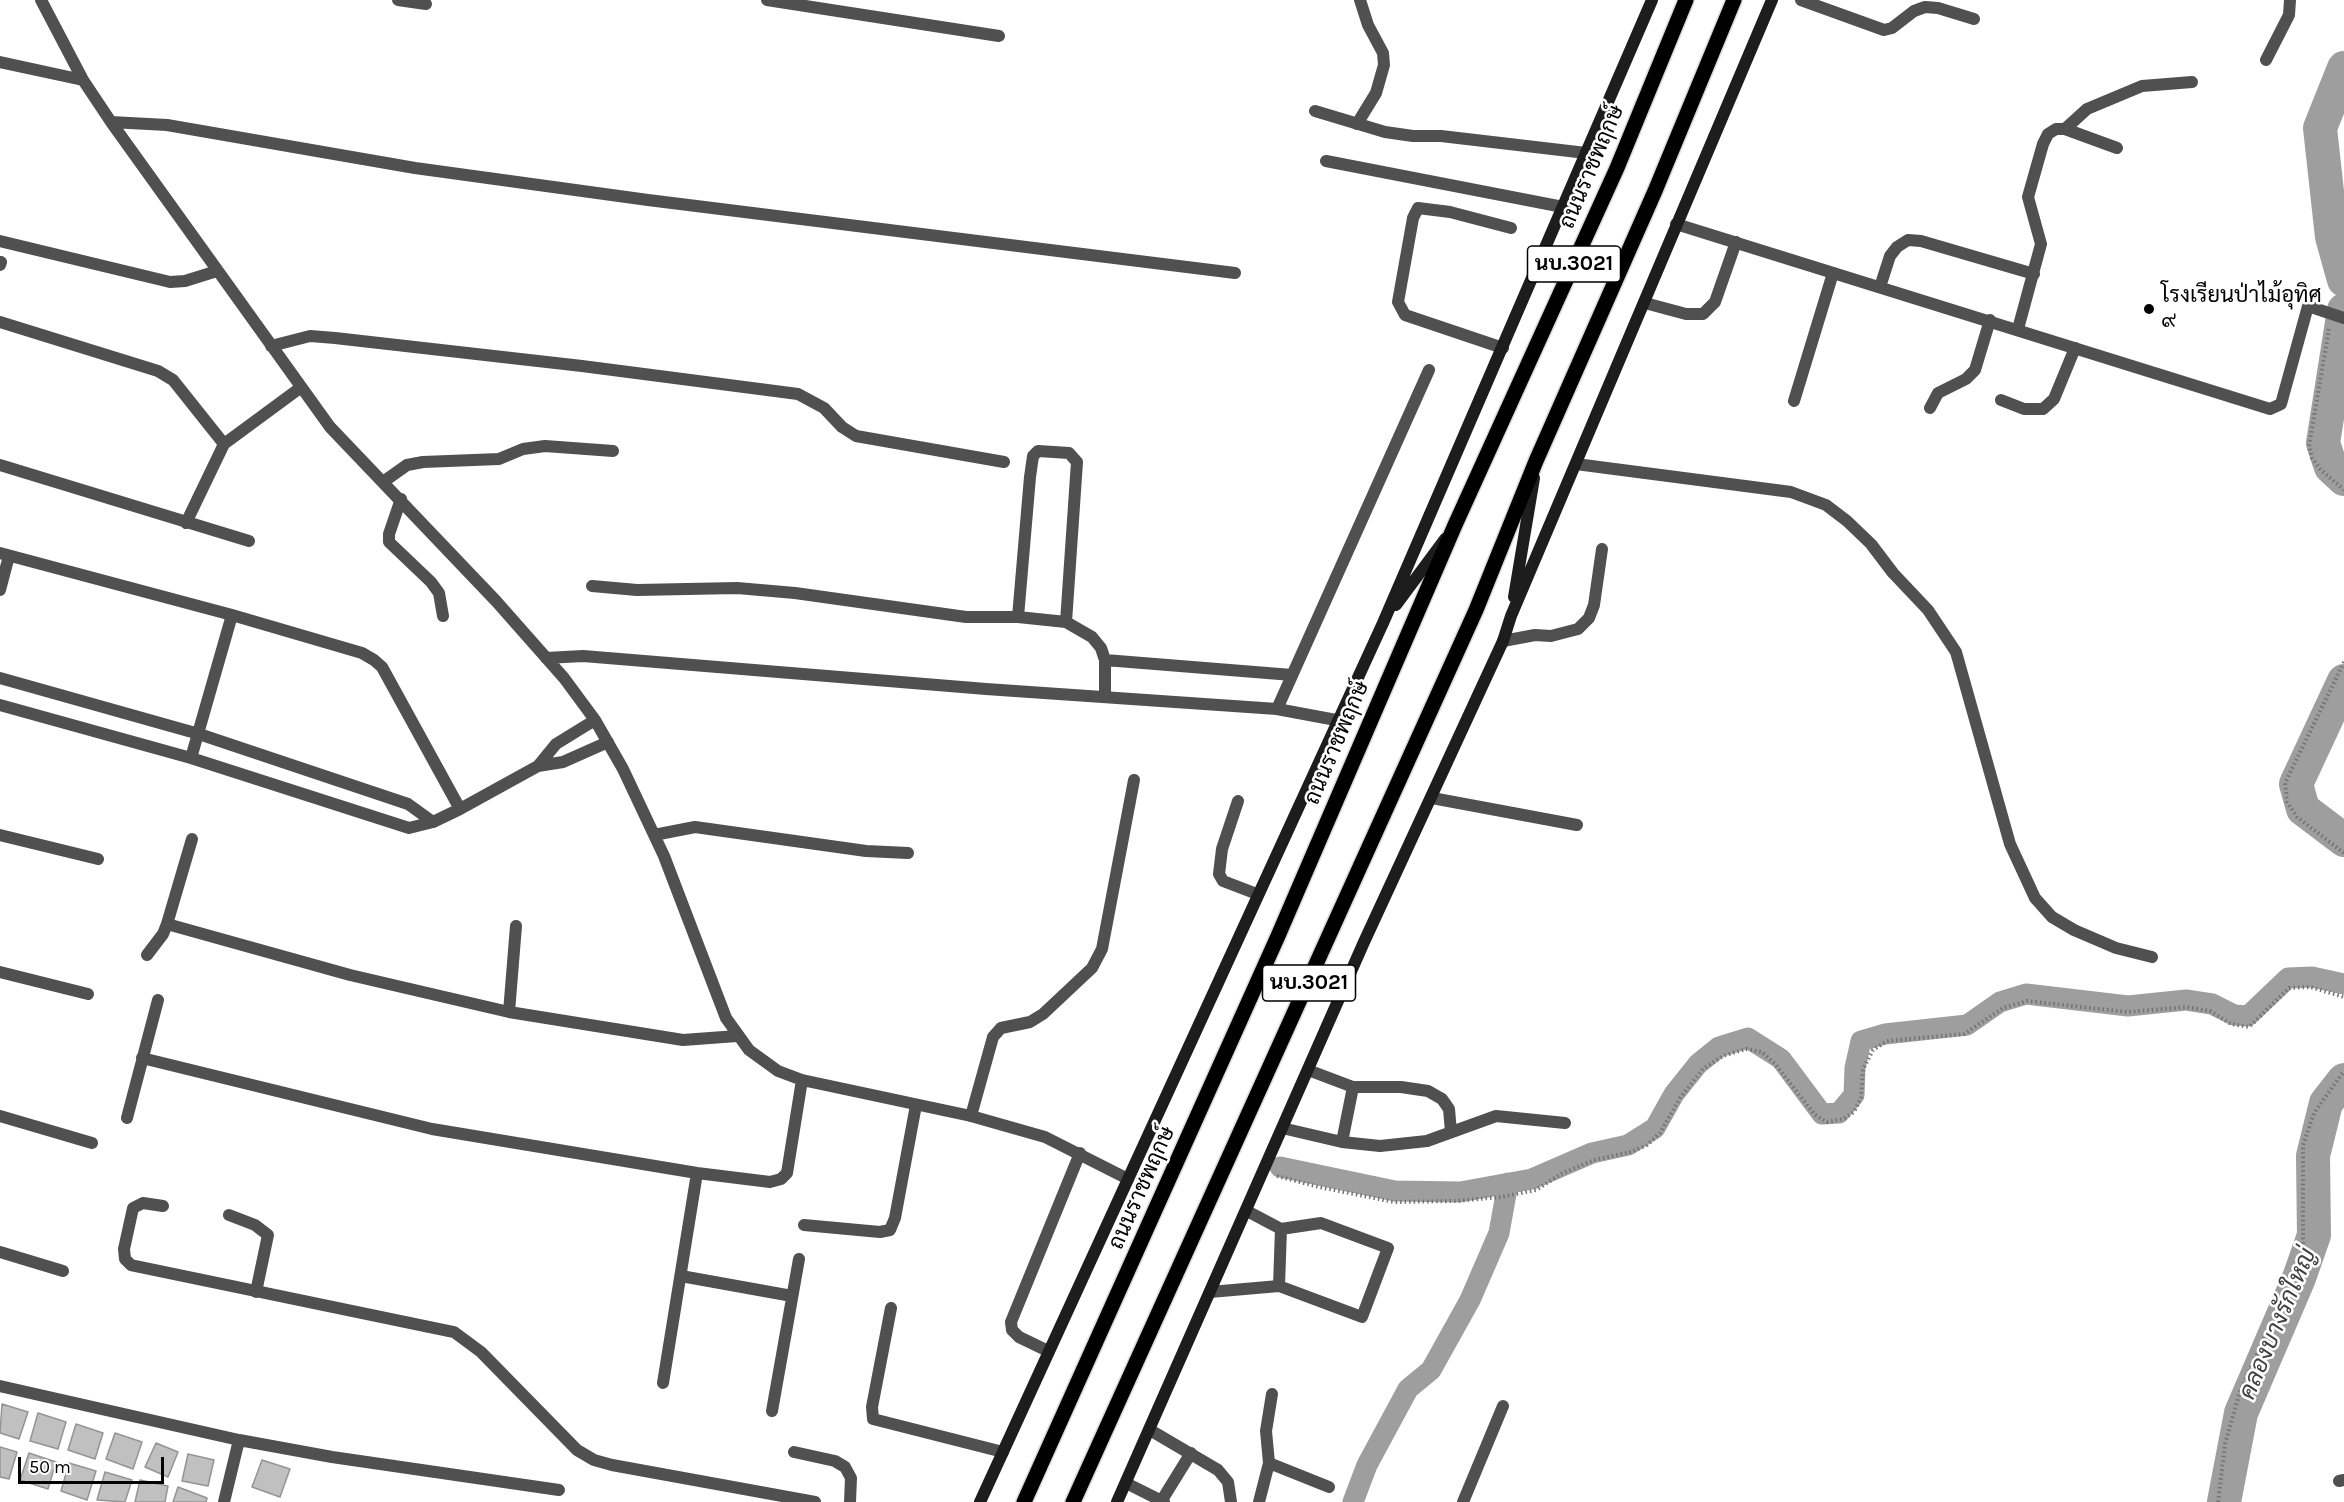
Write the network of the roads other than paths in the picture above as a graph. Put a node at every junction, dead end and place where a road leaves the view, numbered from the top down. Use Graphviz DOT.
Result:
graph roads {
  1 [pos="42,0"];
  2 [pos="398,0"];
  3 [pos="767,0"];
  4 [pos="1360,0"];
  5 [pos="1652,0"];
  6 [pos="1686,0"];
  7 [pos="1734,0"];
  8 [pos="1772,0"];
  9 [pos="1801,0"];
  10 [pos="2290,0"];
  11 [pos="426,4"];
  12 [pos="1974,19"];
  13 [pos="999,36"];
  14 [pos="2266,60"];
  15 [pos="0,62"];
  16 [pos="83,80"];
  17 [pos="2192,82"];
  18 [pos="1315,111"];
  19 [pos="111,122"];
  20 [pos="1357,124"];
  21 [pos="2065,129"];
  22 [pos="2117,148"];
  23 [pos="1586,153"];
  24 [pos="1326,161"];
  25 [pos="1563,207"];
  26 [pos="1676,224"];
  27 [pos="1511,228"];
  28 [pos="0,241"];
  29 [pos="1736,242"];
  30 [pos="217,271"];
  31 [pos="1235,273"];
  32 [pos="1833,273"];
  33 [pos="2034,274"];
  34 [pos="1880,287"];
  35 [pos="1645,303"];
  36 [pos="2339,317"];
  37 [pos="1990,320"];
  38 [pos="0,322"];
  39 [pos="2018,329"];
  40 [pos="271,346"];
  41 [pos="1503,348"];
  42 [pos="2075,348"];
  43 [pos="1430,370"];
  44 [pos="300,387"];
  45 [pos="2001,400"];
  46 [pos="1794,401"];
  47 [pos="1930,408"];
  48 [pos="224,444"];
  49 [pos="613,451"];
  50 [pos="1536,461"];
  51 [pos="1004,462"];
  52 [pos="1576,464"];
  53 [pos="0,465"];
  54 [pos="383,482"];
  55 [pos="401,499"];
  56 [pos="186,523"];
  57 [pos="1455,525"];
  58 [pos="249,541"];
  59 [pos="1602,549"];
  60 [pos="4,554"];
  61 [pos="592,586"];
  62 [pos="0,590"];
  63 [pos="232,615"];
  64 [pos="443,616"];
  65 [pos="1511,616"];
  66 [pos="1018,617"];
  67 [pos="1066,622"];
  68 [pos="1383,622"];
  69 [pos="1503,641"];
  70 [pos="546,658"];
  71 [pos="1105,660"];
  72 [pos="1292,675"];
  73 [pos="0,678"];
  74 [pos="1105,697"];
  75 [pos="0,705"];
  76 [pos="1277,709"];
  77 [pos="595,720"];
  78 [pos="1336,720"];
  79 [pos="199,734"];
  80 [pos="608,742"];
  81 [pos="191,758"];
  82 [pos="538,765"];
  83 [pos="1134,780"];
  84 [pos="1432,798"];
  85 [pos="1238,801"];
  86 [pos="460,809"];
  87 [pos="433,822"];
  88 [pos="1577,825"];
  89 [pos="654,835"];
  90 [pos="0,836"];
  91 [pos="192,839"];
  92 [pos="908,853"];
  93 [pos="98,859"];
  94 [pos="1257,894"];
  95 [pos="167,924"];
  96 [pos="516,926"];
  97 [pos="147,955"];
  98 [pos="2152,957"];
  99 [pos="0,972"];
  100 [pos="88,994"];
  101 [pos="158,1000"];
  102 [pos="509,1012"];
  103 [pos="737,1036"];
  104 [pos="142,1058"];
  105 [pos="1308,1070"];
  106 [pos="802,1080"];
  107 [pos="1353,1087"];
  108 [pos="916,1105"];
  109 [pos="0,1116"];
  110 [pos="971,1116"];
  111 [pos="127,1118"];
  112 [pos="1565,1123"];
  113 [pos="1282,1128"];
  114 [pos="1451,1132"];
  115 [pos="1342,1142"];
  116 [pos="92,1143"];
  117 [pos="1080,1153"];
  118 [pos="697,1173"];
  119 [pos="1128,1179"];
  120 [pos="163,1206"];
  121 [pos="1247,1211"];
  122 [pos="229,1215"];
  123 [pos="804,1225"];
  124 [pos="1281,1229"];
  125 [pos="0,1252"];
  126 [pos="799,1259"];
  127 [pos="63,1271"];
  128 [pos="681,1276"];
  129 [pos="1279,1286"];
  130 [pos="256,1292"];
  131 [pos="1210,1292"];
  132 [pos="792,1296"];
  133 [pos="891,1308"];
  134 [pos="1048,1350"];
  135 [pos="663,1383"];
  136 [pos="0,1386"];
  137 [pos="1272,1394"];
  138 [pos="1503,1406"];
  139 [pos="772,1411"];
  140 [pos="1150,1431"];
  141 [pos="239,1440"];
  142 [pos="794,1452"];
  143 [pos="1003,1452"];
  144 [pos="1191,1453"];
  145 [pos="1269,1463"];
  146 [pos="1126,1483"];
  147 [pos="1329,1487"];
  148 [pos="559,1490"];
  149 [pos="1163,1501"];
  150 [pos="224,1502"];
  151 [pos="815,1502"];
  152 [pos="850,1502"];
  153 [pos="980,1502"];
  154 [pos="1024,1502"];
  155 [pos="1073,1502"];
  156 [pos="1117,1502"];
  157 [pos="1231,1502"];
  158 [pos="1259,1502"];
  159 [pos="1463,1502"];
  1 -- 16 [label="street"];
  2 -- 11 [label="street"];
  3 -- 13 [label="street"];
  4 -- 20 [label="street"];
  5 -- 23 [label="main road"];
  6 -- 57 [label="main road, ถนนราชพฤกษ์ / นบ.3021"];
  7 -- 50 [label="main road, นบ.3021"];
  8 -- 26 [label="main road"];
  9 -- 12 [label="street"];
  10 -- 14 [label="street"];
  15 -- 16 [label="street"];
  16 -- 19 [label="street"];
  17 -- 21 [label="street"];
  18 -- 20 [label="street"];
  19 -- 30 [label="street"];
  19 -- 31 [label="street"];
  20 -- 23 [label="street"];
  21 -- 22 [label="street"];
  21 -- 33 [label="street"];
  23 -- 25 [label="main road"];
  24 -- 25 [label="street"];
  25 -- 41 [label="main road"];
  26 -- 29 [label="street"];
  26 -- 35 [label="main road"];
  27 -- 41 [label="street"];
  28 -- 30 [label="street"];
  29 -- 32 [label="street"];
  29 -- 35 [label="street"];
  30 -- 40 [label="street"];
  32 -- 34 [label="street"];
  32 -- 46 [label="street"];
  33 -- 34 [label="street"];
  33 -- 39 [label="street"];
  34 -- 37 [label="street"];
  35 -- 52 [label="main road"];
  36 -- 42 [label="street"];
  37 -- 39 [label="street"];
  37 -- 47 [label="street"];
  38 -- 48 [label="street"];
  39 -- 42 [label="street"];
  40 -- 44 [label="street"];
  40 -- 51 [label="street"];
  41 -- 68 [label="main road"];
  42 -- 45 [label="street"];
  43 -- 72 [label="street"];
  44 -- 48 [label="street"];
  44 -- 54 [label="street"];
  48 -- 56 [label="street"];
  49 -- 54 [label="street"];
  50 -- 65 [label="main road"];
  50 -- 155 [label="main road, นบ.3021"];
  52 -- 65 [label="main road"];
  52 -- 98 [label="street"];
  53 -- 56 [label="street"];
  54 -- 55 [label="street"];
  55 -- 64 [label="street"];
  55 -- 70 [label="street"];
  56 -- 58 [label="street"];
  57 -- 68 [label="main road"];
  57 -- 154 [label="main road, ถนนราชพฤกษ์ / นบ.3021"];
  59 -- 69 [label="street"];
  60 -- 62 [label="street"];
  60 -- 63 [label="street"];
  61 -- 66 [label="street"];
  63 -- 79 [label="street"];
  63 -- 86 [label="street"];
  65 -- 69 [label="main road, นบ.3021"];
  66 -- 67 [label="street"];
  66 -- 67 [label="street"];
  67 -- 71 [label="street"];
  68 -- 78 [label="main road, ถนนราชพฤกษ์"];
  69 -- 84 [label="main road, นบ.3021"];
  70 -- 74 [label="street"];
  70 -- 77 [label="street"];
  71 -- 72 [label="street"];
  71 -- 74 [label="street"];
  72 -- 76 [label="street"];
  73 -- 79 [label="street"];
  74 -- 76 [label="street"];
  75 -- 81 [label="street"];
  76 -- 78 [label="street"];
  77 -- 80 [label="street"];
  77 -- 82 [label="street"];
  78 -- 94 [label="main road, ถนนราชพฤกษ์"];
  79 -- 81 [label="street"];
  79 -- 87 [label="street"];
  80 -- 82 [label="street"];
  80 -- 89 [label="street"];
  81 -- 87 [label="street"];
  82 -- 86 [label="street"];
  83 -- 110 [label="street"];
  84 -- 88 [label="street"];
  84 -- 105 [label="main road, นบ.3021"];
  85 -- 94 [label="street"];
  86 -- 87 [label="street"];
  89 -- 92 [label="street"];
  89 -- 103 [label="street"];
  90 -- 93 [label="street"];
  91 -- 95 [label="street"];
  94 -- 119 [label="main road, ถนนราชพฤกษ์"];
  95 -- 97 [label="street"];
  95 -- 102 [label="street"];
  96 -- 102 [label="street"];
  99 -- 100 [label="street"];
  101 -- 104 [label="street"];
  102 -- 103 [label="street"];
  103 -- 106 [label="street"];
  104 -- 111 [label="street"];
  104 -- 118 [label="street"];
  105 -- 107 [label="street"];
  105 -- 113 [label="main road, นบ.3021"];
  106 -- 108 [label="street"];
  106 -- 118 [label="street"];
  107 -- 114 [label="street"];
  107 -- 115 [label="street"];
  108 -- 110 [label="street"];
  108 -- 123 [label="street"];
  109 -- 116 [label="street"];
  110 -- 117 [label="street"];
  112 -- 114 [label="street"];
  113 -- 115 [label="street"];
  113 -- 121 [label="main road, นบ.3021"];
  114 -- 115 [label="street"];
  117 -- 119 [label="street"];
  117 -- 134 [label="street"];
  118 -- 128 [label="street"];
  119 -- 134 [label="main road, ถนนราชพฤกษ์"];
  120 -- 130 [label="street"];
  121 -- 124 [label="street"];
  121 -- 131 [label="main road, นบ.3021"];
  122 -- 130 [label="street"];
  124 -- 129 [label="street"];
  124 -- 129 [label="street"];
  125 -- 127 [label="street"];
  126 -- 132 [label="street"];
  128 -- 132 [label="street"];
  128 -- 135 [label="street"];
  129 -- 131 [label="street"];
  130 -- 151 [label="street"];
  131 -- 140 [label="main road, นบ.3021"];
  132 -- 139 [label="street"];
  133 -- 143 [label="street"];
  134 -- 143 [label="main road, ถนนราชพฤกษ์"];
  136 -- 141 [label="street"];
  137 -- 145 [label="street"];
  138 -- 159 [label="street"];
  140 -- 144 [label="street"];
  140 -- 146 [label="main road, นบ.3021"];
  141 -- 148 [label="street"];
  141 -- 150 [label="street"];
  142 -- 152 [label="street"];
  143 -- 153 [label="main road, ถนนราชพฤกษ์"];
  144 -- 149 [label="street"];
  144 -- 157 [label="street"];
  145 -- 147 [label="street"];
  145 -- 158 [label="street"];
  146 -- 149 [label="street"];
  146 -- 156 [label="main road, นบ.3021"];
}
